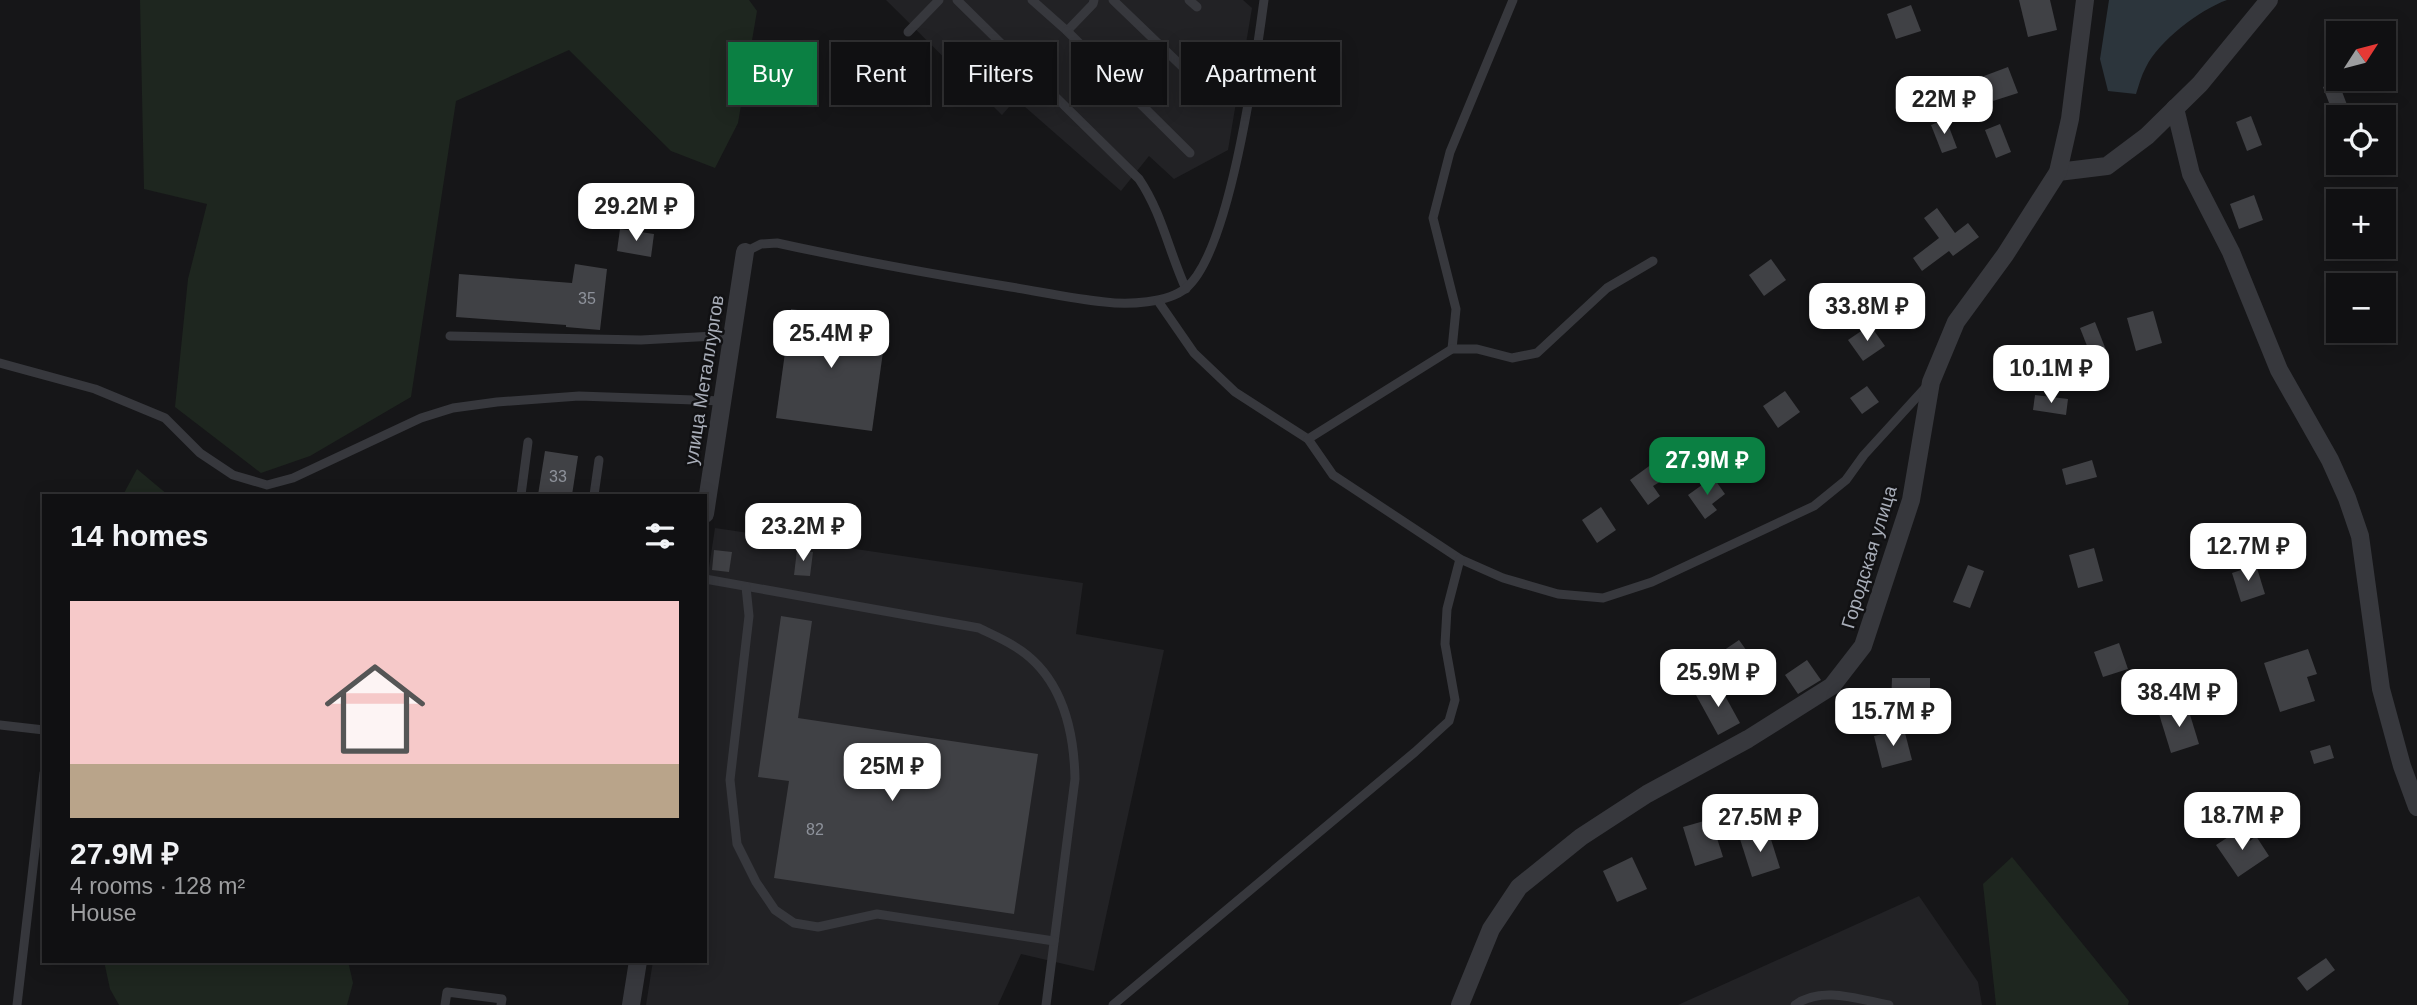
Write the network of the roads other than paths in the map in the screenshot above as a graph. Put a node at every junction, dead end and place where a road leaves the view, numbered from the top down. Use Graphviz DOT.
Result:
graph roads {
  1 [pos="939,0"];
  2 [pos="957,0"];
  3 [pos="1032,0"];
  4 [pos="1094,0"];
  5 [pos="1113,0"];
  6 [pos="1264,0"];
  7 [pos="1513,0"];
  8 [pos="2085,0"];
  9 [pos="2269,0"];
  10 [pos="1067,31"];
  11 [pos="908,32"];
  12 [pos="1181,65"];
  13 [pos="2175,108"];
  14 [pos="1190,153"];
  15 [pos="2058,172"];
  16 [pos="745,252"];
  17 [pos="1653,261"];
  18 [pos="1185,289"];
  19 [pos="1158,301"];
  20 [pos="733,335"];
  21 [pos="450,336"];
  22 [pos="1452,349"];
  23 [pos="0,363"];
  24 [pos="1931,382"];
  25 [pos="723,401"];
  26 [pos="1308,439"];
  27 [pos="528,442"];
  28 [pos="600,460"];
  29 [pos="521,494"];
  30 [pos="594,494"];
  31 [pos="707,501"];
  32 [pos="1460,559"];
  33 [pos="707,579"];
  34 [pos="746,587"];
  35 [pos="0,726"];
  36 [pos="42,730"];
  37 [pos="42,790"];
  38 [pos="2417,807"];
  39 [pos="1054,941"];
  40 [pos="638,963"];
  41 [pos="17,1005"];
  42 [pos="445,1005"];
  43 [pos="501,1005"];
  44 [pos="631,1005"];
  45 [pos="1046,1005"];
  46 [pos="1112,1005"];
  47 [pos="1460,1005"];
  48 [pos="1796,1005"];
  49 [pos="1889,1005"];
  1 -- 11 [label="lane"];
  2 -- 18 [label="lane"];
  3 -- 10 [label="lane"];
  4 -- 10 [label="lane"];
  5 -- 12 [label="lane"];
  6 -- 18 [label="lane"];
  7 -- 22 [label="lane"];
  8 -- 15 [label="street"];
  9 -- 13 [label="street"];
  10 -- 14 [label="lane"];
  13 -- 15 [label="street"];
  13 -- 38 [label="street"];
  15 -- 24 [label="street, Городская улица"];
  16 -- 19 [label="lane"];
  16 -- 20 [label="street, улица Металлургов"];
  17 -- 22 [label="lane"];
  18 -- 19 [label="lane"];
  19 -- 26 [label="lane"];
  20 -- 21 [label="lane"];
  20 -- 25 [label="street, улица Металлургов"];
  22 -- 26 [label="lane"];
  23 -- 25 [label="lane"];
  24 -- 32 [label="lane"];
  24 -- 47 [label="street, Городская улица"];
  25 -- 31 [label="street, улица Металлургов"];
  26 -- 32 [label="lane"];
  27 -- 29 [label="lane"];
  28 -- 30 [label="lane"];
  32 -- 46 [label="lane"];
  33 -- 34 [label="lane"];
  34 -- 39 [label="lane"];
  34 -- 39 [label="lane"];
  35 -- 36 [label="lane"];
  37 -- 41 [label="lane"];
  39 -- 45 [label="lane"];
  40 -- 44 [label="street"];
  42 -- 43 [label="lane"];
  48 -- 49 [label="lane"];
}
